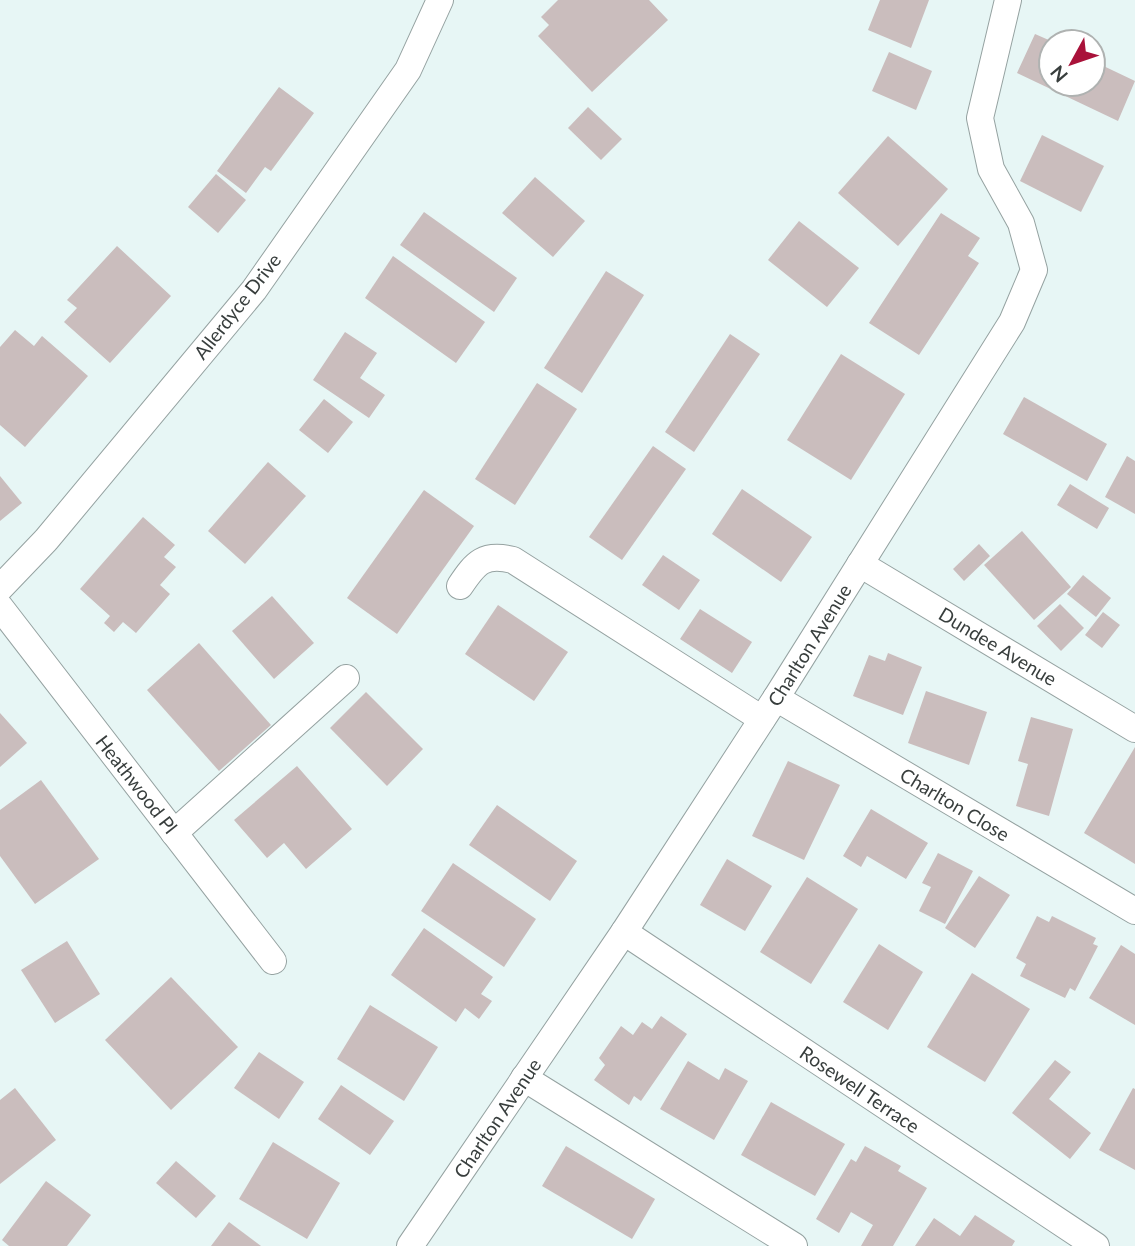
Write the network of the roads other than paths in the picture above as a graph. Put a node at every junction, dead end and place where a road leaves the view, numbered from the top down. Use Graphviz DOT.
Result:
graph roads {
  1 [pos="440,0"];
  2 [pos="1008,0"];
  3 [pos="860,564"];
  4 [pos="460,586"];
  5 [pos="0,588"];
  6 [pos="0,607"];
  7 [pos="346,678"];
  8 [pos="769,708"];
  9 [pos="1135,729"];
  10 [pos="174,833"];
  11 [pos="1135,911"];
  12 [pos="624,933"];
  13 [pos="273,961"];
  14 [pos="524,1078"];
  15 [pos="410,1246"];
  16 [pos="794,1246"];
  17 [pos="1096,1246"];
  1 -- 5 [label="street, Allerdyce Drive"];
  2 -- 3 [label="street, Charlton Avenue"];
  3 -- 8 [label="street, Charlton Avenue"];
  3 -- 9 [label="street, Dundee Avenue"];
  4 -- 8 [label="street, Charlton Close"];
  6 -- 10 [label="street, Heathwood Pl"];
  7 -- 10 [label="street"];
  8 -- 11 [label="street, Charlton Close"];
  8 -- 12 [label="street, Charlton Avenue"];
  10 -- 13 [label="street, Heathwood Pl"];
  12 -- 14 [label="street, Charlton Avenue"];
  12 -- 17 [label="street, Rosewell Terrace"];
  14 -- 15 [label="street, Charlton Avenue"];
  14 -- 16 [label="street"];
}
